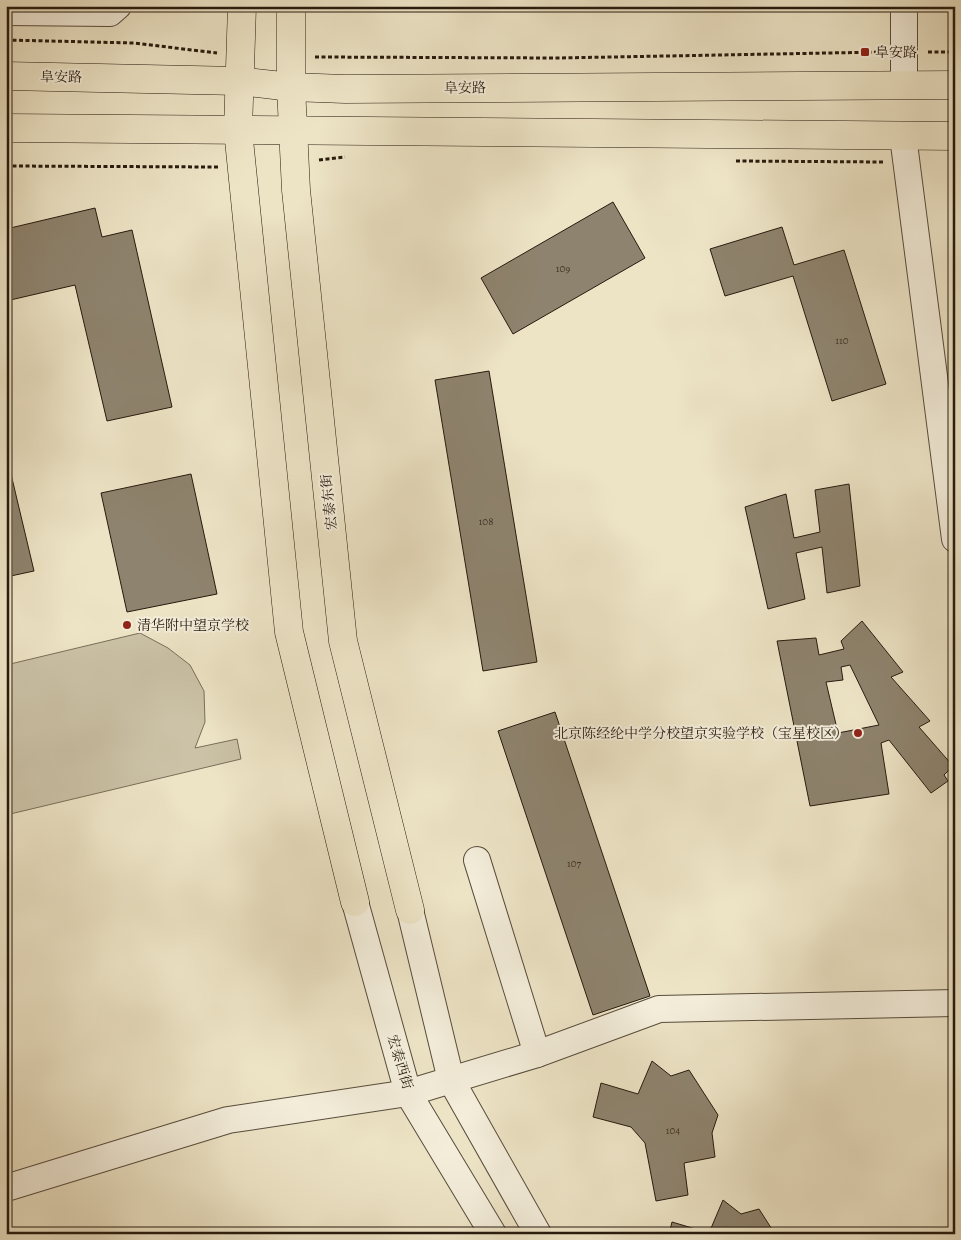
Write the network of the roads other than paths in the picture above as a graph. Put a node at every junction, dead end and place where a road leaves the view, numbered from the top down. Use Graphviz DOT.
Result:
graph roads {
  1 [pos="118,6"];
  2 [pos="242,6"];
  3 [pos="291,6"];
  4 [pos="904,6"];
  5 [pos="6,12"];
  6 [pos="6,76"];
  7 [pos="239,81"];
  8 [pos="904,84"];
  9 [pos="955,85"];
  10 [pos="291,87"];
  11 [pos="6,128"];
  12 [pos="238,130"];
  13 [pos="292,130"];
  14 [pos="955,136"];
  15 [pos="904,149"];
  16 [pos="955,539"];
  17 [pos="477,860"];
  18 [pos="355,902"];
  19 [pos="410,910"];
  20 [pos="955,1003"];
  21 [pos="537,1054"];
  22 [pos="451,1080"];
  23 [pos="408,1093"];
  24 [pos="6,1188"];
  25 [pos="493,1234"];
  26 [pos="538,1234"];
  1 -- 5 [label="street"];
  2 -- 7 [label="main road"];
  3 -- 10 [label="main road, 宏泰东街"];
  4 -- 8 [label="street"];
  6 -- 7 [label="main road, 阜安路"];
  7 -- 10 [label="main road, 阜安路"];
  7 -- 12 [label="main road"];
  8 -- 9 [label="main road, 阜安路"];
  8 -- 10 [label="main road, 阜安路"];
  10 -- 13 [label="main road, 宏泰东街"];
  11 -- 12 [label="main road"];
  12 -- 13 [label="main road"];
  12 -- 18 [label="main road"];
  13 -- 15 [label="main road"];
  13 -- 19 [label="main road, 宏泰东街"];
  14 -- 15 [label="main road"];
  15 -- 16 [label="street"];
  17 -- 21 [label="street"];
  18 -- 23 [label="street, 宏泰西街"];
  19 -- 22 [label="street"];
  20 -- 21 [label="street"];
  21 -- 22 [label="street"];
  22 -- 23 [label="street"];
  22 -- 26 [label="street"];
  23 -- 24 [label="street"];
  23 -- 25 [label="street, 宏泰西街"];
}
